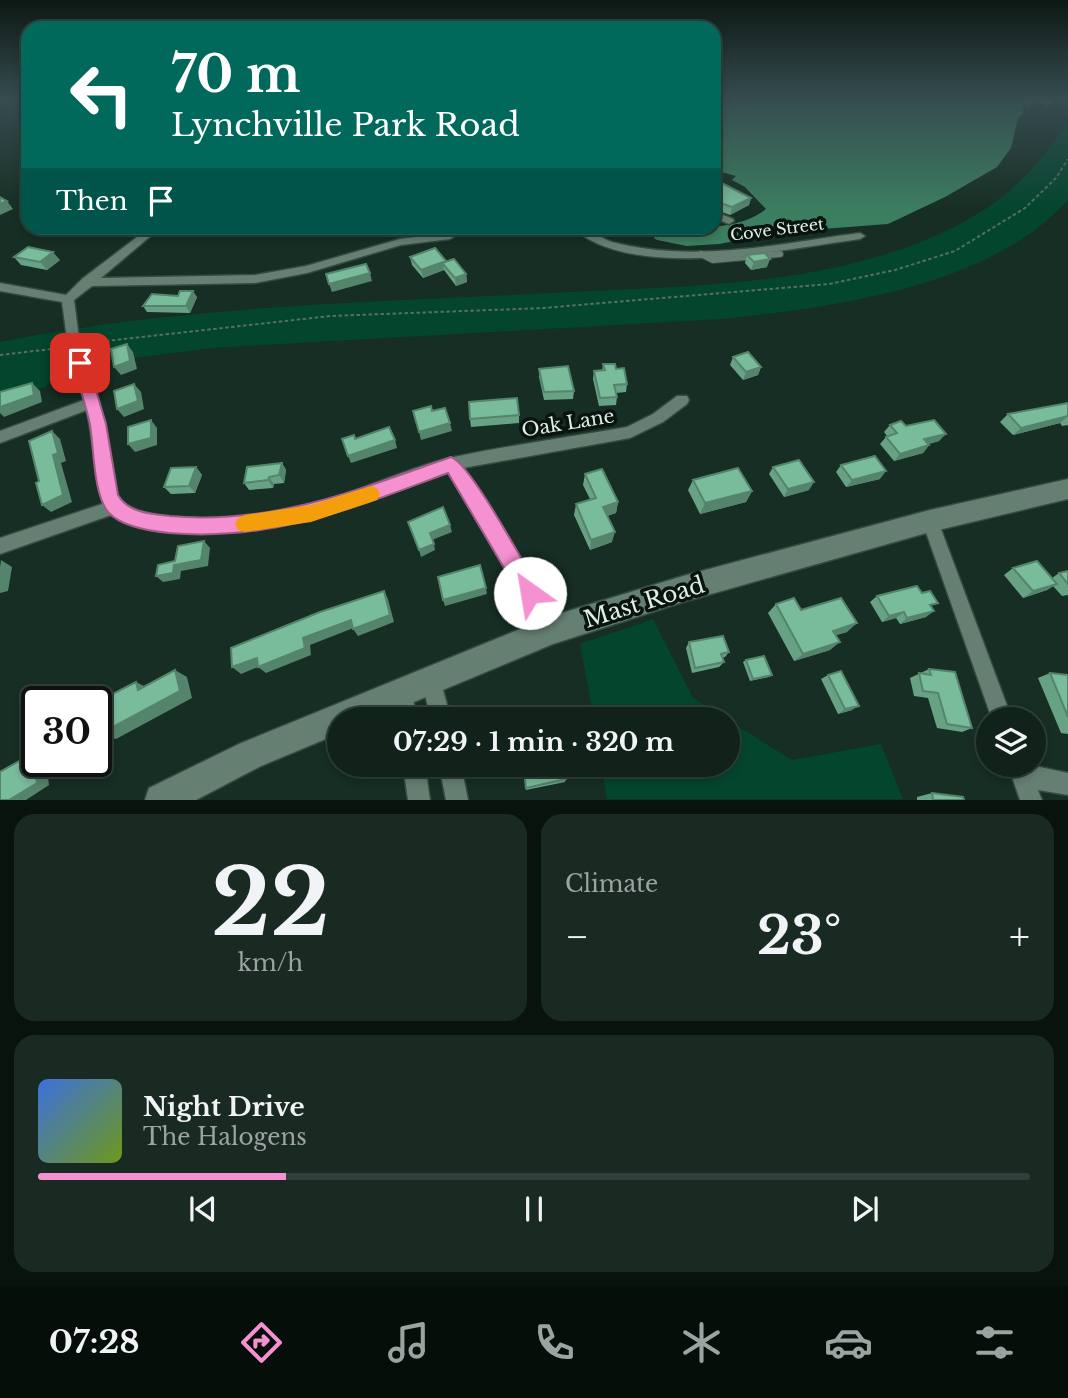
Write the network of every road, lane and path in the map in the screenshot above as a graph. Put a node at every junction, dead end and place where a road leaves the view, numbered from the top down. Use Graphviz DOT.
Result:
graph roads {
  1 [pos="1068,159"];
  2 [pos="721,217"];
  3 [pos="729,221"];
  4 [pos="146,235"];
  5 [pos="589,235"];
  6 [pos="450,236"];
  7 [pos="860,236"];
  8 [pos="701,254"];
  9 [pos="780,254"];
  10 [pos="86,282"];
  11 [pos="0,287"];
  12 [pos="68,299"];
  13 [pos="82,344"];
  14 [pos="65,347"];
  15 [pos="0,355"];
  16 [pos="682,400"];
  17 [pos="93,402"];
  18 [pos="0,437"];
  19 [pos="451,464"];
  20 [pos="1068,489"];
  21 [pos="115,507"];
  22 [pos="930,521"];
  23 [pos="0,546"];
  24 [pos="552,630"];
  25 [pos="431,679"];
  26 [pos="405,705"];
  27 [pos="438,707"];
  28 [pos="998,707"];
  29 [pos="416,777"];
  30 [pos="452,777"];
  31 [pos="1023,777"];
  32 [pos="1044,777"];
  33 [pos="1068,784"];
  34 [pos="161,800"];
  35 [pos="419,800"];
  36 [pos="457,800"];
  37 [pos="1031,800"];
  1 -- 13 [label="path"];
  2 -- 3 [label="street"];
  4 -- 10 [label="street"];
  5 -- 8 [label="street, Cove Street"];
  6 -- 10 [label="street"];
  7 -- 8 [label="street, Cove Street"];
  8 -- 9 [label="lane"];
  10 -- 12 [label="street"];
  11 -- 12 [label="street"];
  12 -- 17 [label="street"];
  14 -- 15 [label="path"];
  16 -- 19 [label="street, Oak Lane"];
  17 -- 18 [label="street"];
  17 -- 21 [label="street"];
  19 -- 21 [label="street, Oak Lane"];
  19 -- 24 [label="street"];
  20 -- 22 [label="main road, Mast Road"];
  21 -- 23 [label="street"];
  22 -- 24 [label="main road, Mast Road"];
  22 -- 28 [label="street"];
  24 -- 25 [label="main road, Mast Road"];
  25 -- 26 [label="main road, Mast Road"];
  25 -- 27 [label="street"];
  26 -- 34 [label="main road, Mast Road"];
  29 -- 35 [label="street"];
  30 -- 36 [label="street"];
  31 -- 37 [label="street"];
  32 -- 33 [label="street"];
}
